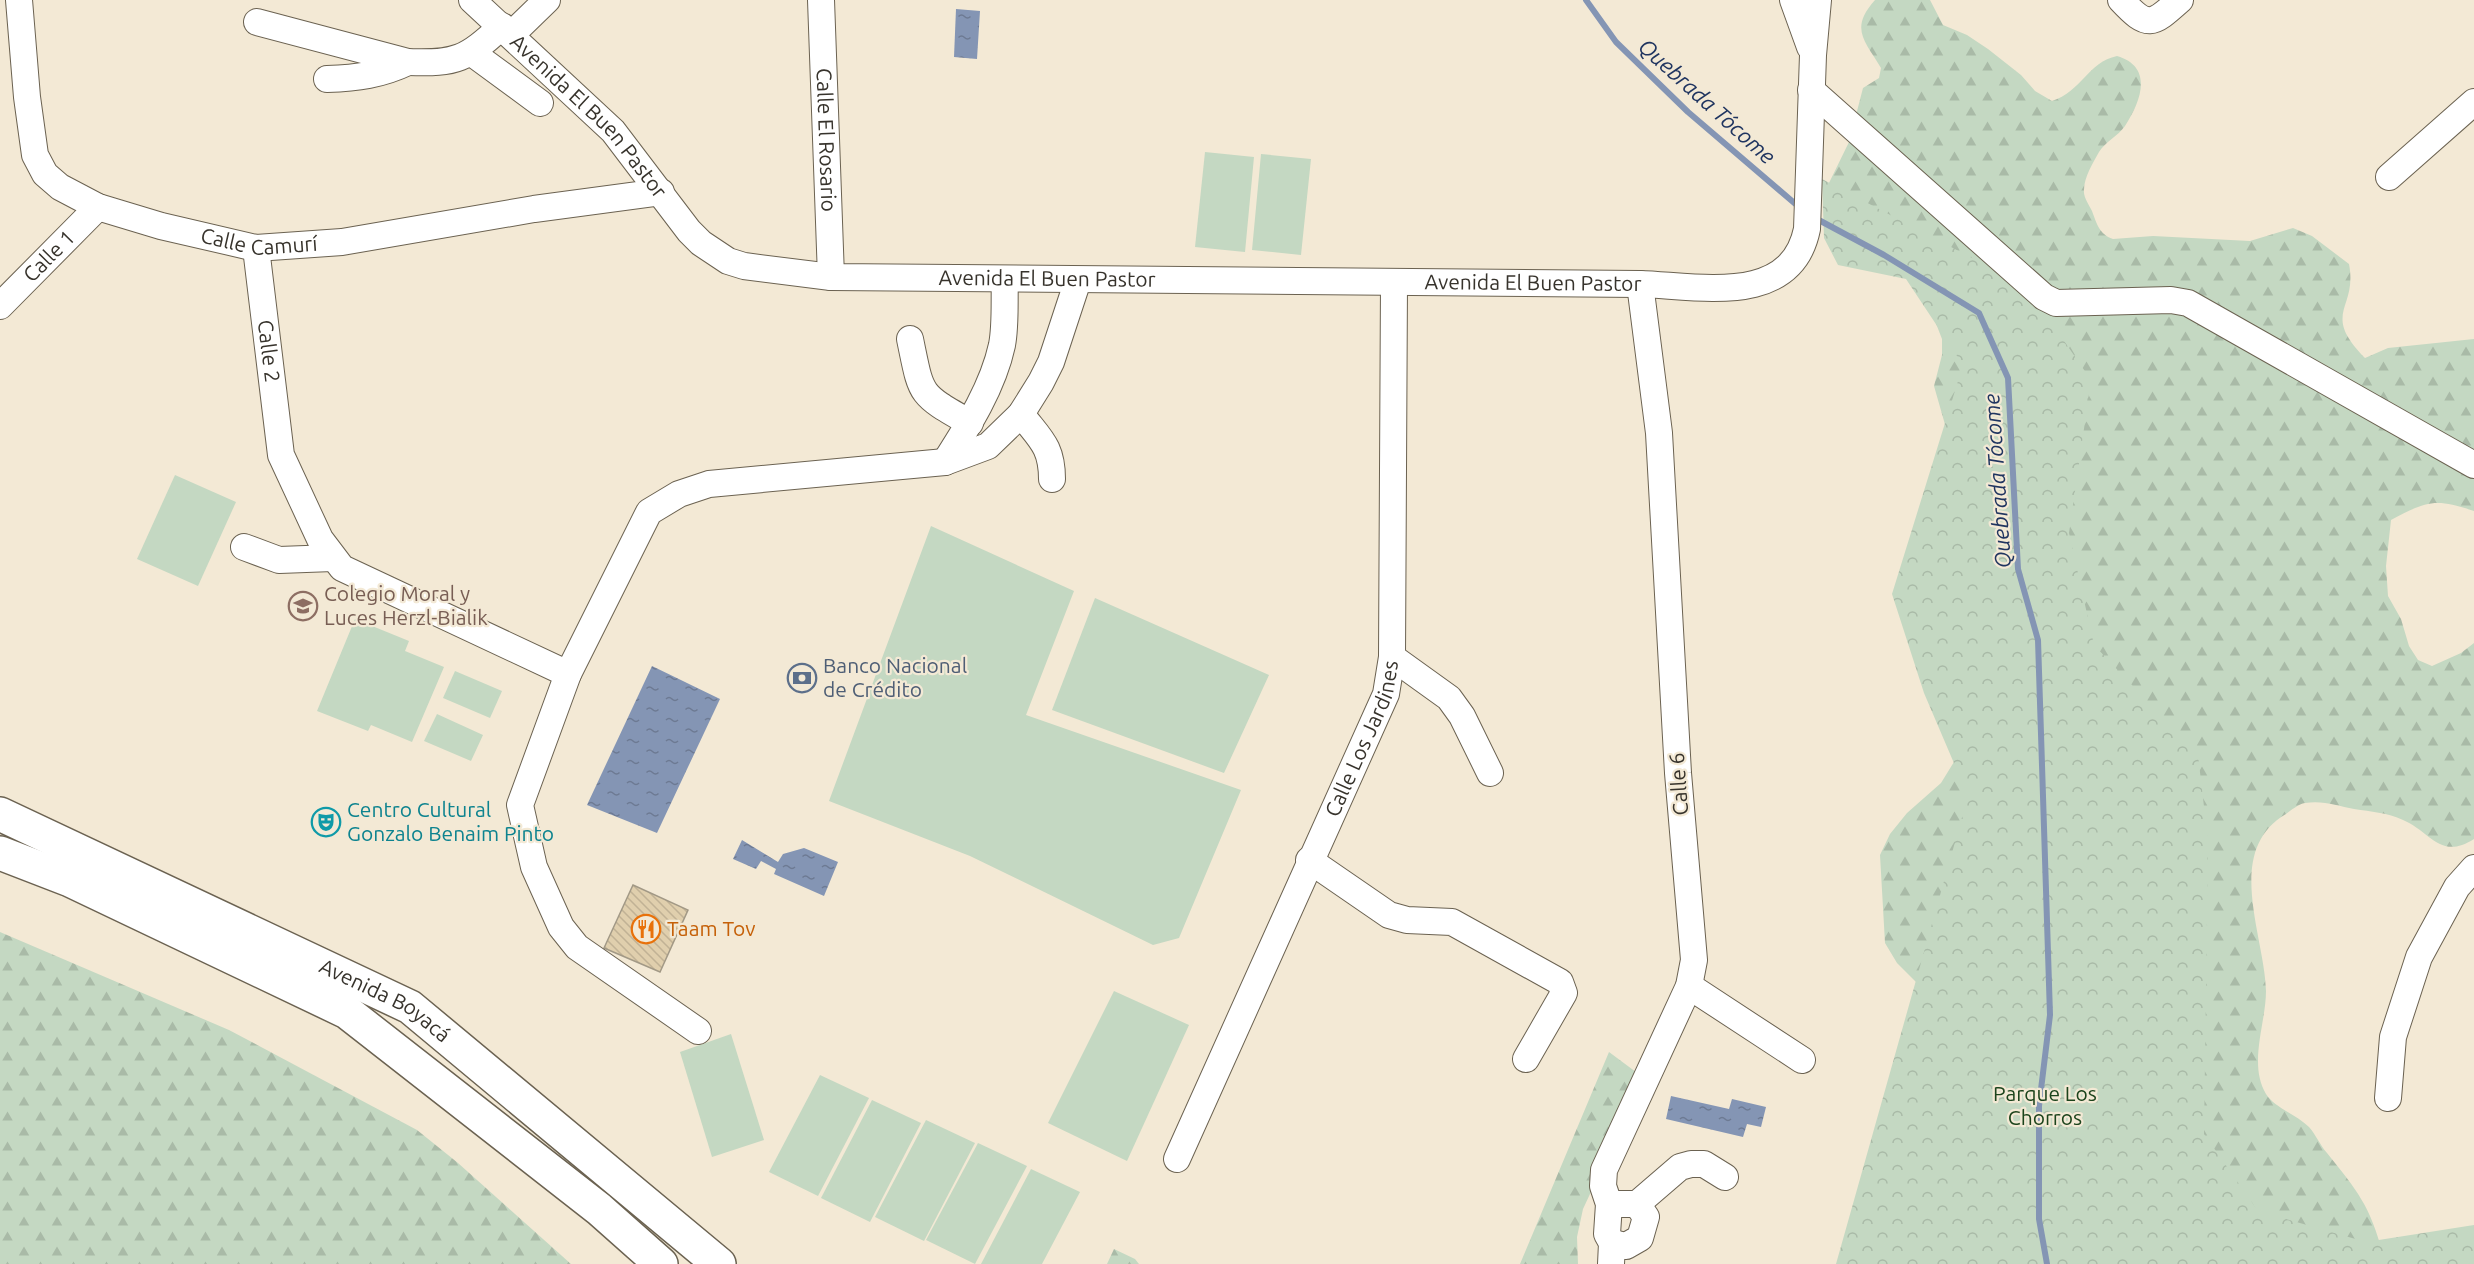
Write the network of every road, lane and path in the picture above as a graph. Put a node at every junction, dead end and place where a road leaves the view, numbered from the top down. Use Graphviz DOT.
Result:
graph roads {
  1 [pos="19,0"];
  2 [pos="472,0"];
  3 [pos="547,0"];
  4 [pos="821,0"];
  5 [pos="1793,0"];
  6 [pos="1818,0"];
  7 [pos="2180,0"];
  8 [pos="2129,9"];
  9 [pos="256,22"];
  10 [pos="507,30"];
  11 [pos="472,53"];
  12 [pos="1813,56"];
  13 [pos="408,62"];
  14 [pos="327,79"];
  15 [pos="1812,90"];
  16 [pos="2474,102"];
  17 [pos="540,104"];
  18 [pos="2389,177"];
  19 [pos="661,192"];
  20 [pos="98,207"];
  21 [pos="256,248"];
  22 [pos="831,278"];
  23 [pos="1005,279"];
  24 [pos="1078,280"];
  25 [pos="1394,283"];
  26 [pos="1640,284"];
  27 [pos="0,306"];
  28 [pos="910,339"];
  29 [pos="1021,414"];
  30 [pos="970,423"];
  31 [pos="945,462"];
  32 [pos="2474,465"];
  33 [pos="1052,479"];
  34 [pos="244,547"];
  35 [pos="333,558"];
  36 [pos="1392,657"];
  37 [pos="568,674"];
  38 [pos="1490,773"];
  39 [pos="0,813"];
  40 [pos="0,853"];
  41 [pos="1309,860"];
  42 [pos="2474,868"];
  43 [pos="1689,986"];
  44 [pos="698,1031"];
  45 [pos="1527,1059"];
  46 [pos="1802,1060"];
  47 [pos="2388,1098"];
  48 [pos="1177,1160"];
  49 [pos="1725,1177"];
  50 [pos="1609,1204"];
  51 [pos="1637,1204"];
  52 [pos="1611,1254"];
  53 [pos="661,1264"];
  54 [pos="719,1264"];
  1 -- 20 [label="street, Calle Camurí"];
  2 -- 10 [label="street, Avenida El Buen Pastor"];
  3 -- 10 [label="street"];
  4 -- 22 [label="street, Calle El Rosario"];
  5 -- 12 [label="street"];
  6 -- 12 [label="street, Avenida El Buen Pastor"];
  7 -- 8 [label="street"];
  9 -- 13 [label="street"];
  10 -- 11 [label="street"];
  10 -- 19 [label="street, Avenida El Buen Pastor"];
  11 -- 13 [label="street"];
  11 -- 17 [label="street"];
  12 -- 15 [label="street, Avenida El Buen Pastor"];
  13 -- 14 [label="street"];
  15 -- 26 [label="street, Avenida El Buen Pastor"];
  15 -- 32 [label="street"];
  16 -- 18 [label="street"];
  19 -- 21 [label="street, Calle Camurí"];
  19 -- 22 [label="street, Avenida El Buen Pastor"];
  20 -- 21 [label="street, Calle Camurí"];
  20 -- 27 [label="street, Calle 1"];
  21 -- 35 [label="street, Calle 2"];
  22 -- 23 [label="street, Avenida El Buen Pastor"];
  23 -- 24 [label="street, Avenida El Buen Pastor"];
  23 -- 30 [label="street"];
  24 -- 25 [label="street, Avenida El Buen Pastor"];
  24 -- 29 [label="street"];
  25 -- 26 [label="street, Avenida El Buen Pastor"];
  25 -- 36 [label="street, Calle Los Jardines"];
  26 -- 43 [label="street, Calle 6"];
  28 -- 30 [label="street"];
  29 -- 31 [label="street"];
  29 -- 33 [label="street"];
  30 -- 31 [label="street"];
  31 -- 37 [label="street"];
  34 -- 35 [label="street"];
  35 -- 37 [label="street"];
  36 -- 38 [label="street"];
  36 -- 41 [label="street, Calle Los Jardines"];
  37 -- 44 [label="street"];
  39 -- 54 [label="highway, Avenida Boyacá"];
  40 -- 53 [label="highway, Avenida Boyacá"];
  41 -- 45 [label="street"];
  41 -- 48 [label="street, Calle Los Jardines"];
  42 -- 47 [label="street"];
  43 -- 46 [label="street"];
  43 -- 50 [label="street, Calle 6"];
  49 -- 51 [label="street"];
  50 -- 51 [label="street"];
  50 -- 52 [label="street, Calle 6"];
  51 -- 52 [label="street"];
}
